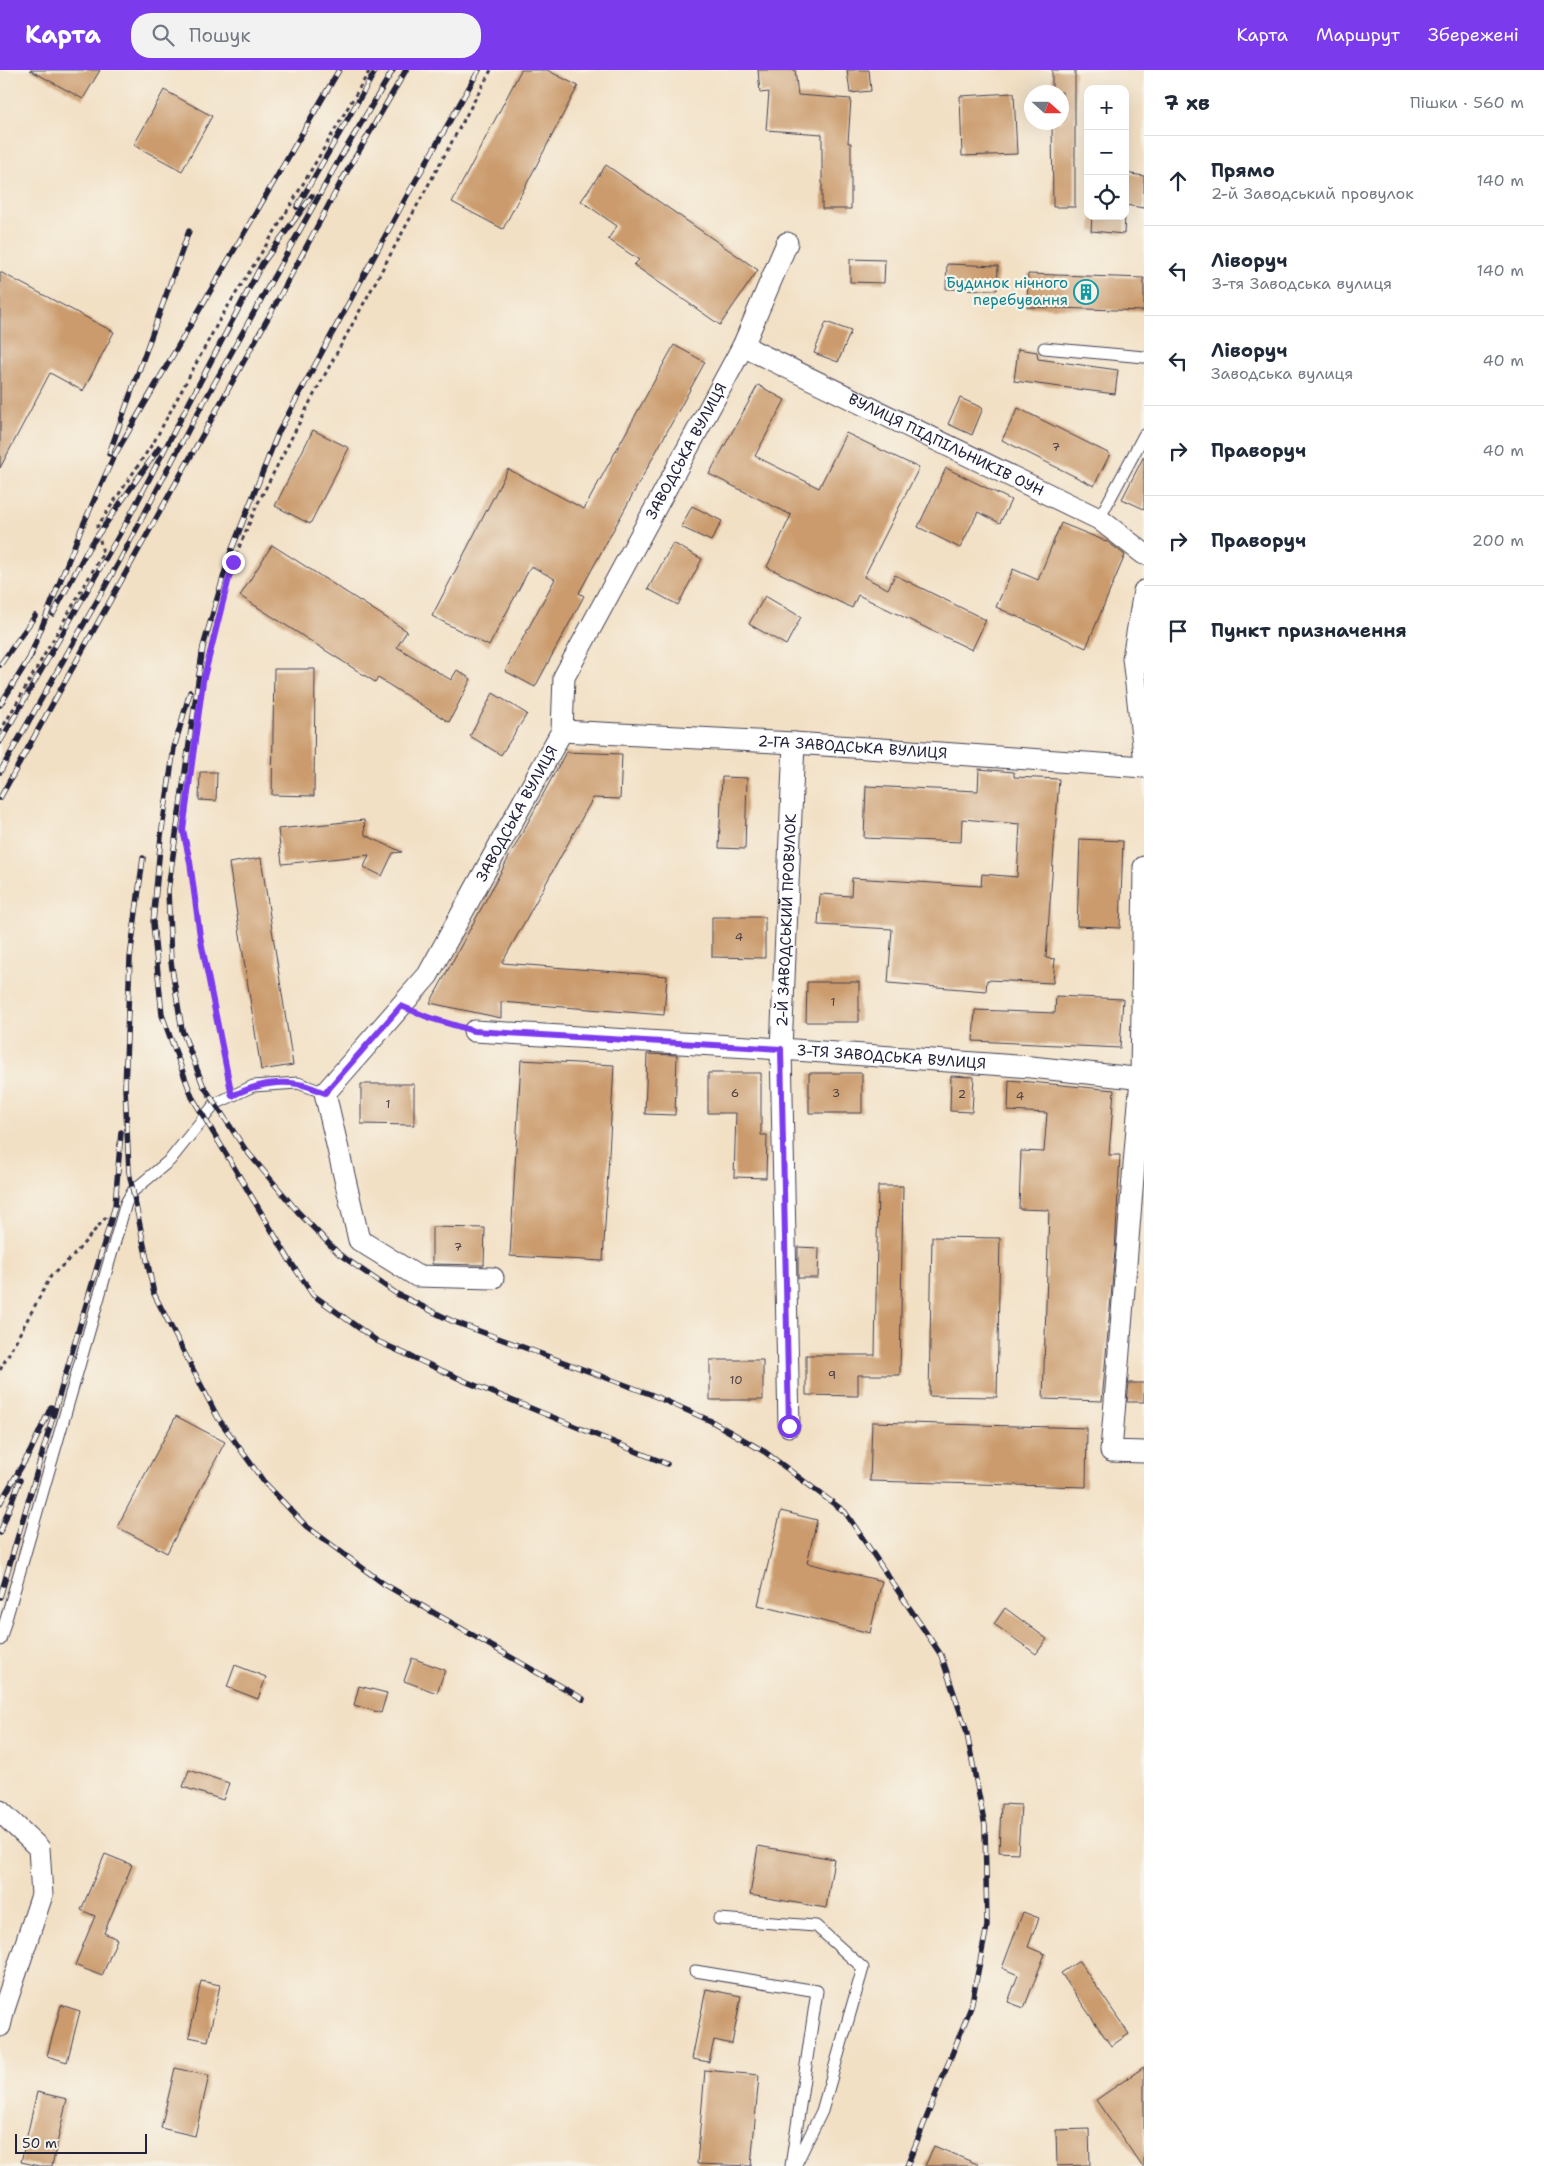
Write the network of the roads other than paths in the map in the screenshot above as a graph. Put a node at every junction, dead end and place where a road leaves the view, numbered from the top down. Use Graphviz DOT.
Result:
graph roads {
  1 [pos="787,243"];
  2 [pos="743,346"];
  3 [pos="1044,348"];
  4 [pos="1144,357"];
  5 [pos="1144,435"];
  6 [pos="1099,520"];
  7 [pos="1144,554"];
  8 [pos="1144,591"];
  9 [pos="562,731"];
  10 [pos="794,743"];
  11 [pos="1144,754"];
  12 [pos="1144,767"];
  13 [pos="1144,867"];
  14 [pos="474,1031"];
  15 [pos="781,1049"];
  16 [pos="1142,1079"];
  17 [pos="325,1093"];
  18 [pos="493,1278"];
  19 [pos="789,1426"];
  20 [pos="1144,1452"];
  21 [pos="0,1640"];
  22 [pos="0,1811"];
  23 [pos="719,1919"];
  24 [pos="695,1971"];
  25 [pos="0,2026"];
  26 [pos="791,2166"];
  27 [pos="796,2166"];
  1 -- 2 [label="street, ЗАВОДСЬКА ВУЛИЦЯ"];
  2 -- 6 [label="street, ВУЛИЦЯ ПІДПІЛЬНИКІВ ОУН"];
  2 -- 9 [label="street, ЗАВОДСЬКА ВУЛИЦЯ"];
  3 -- 4 [label="lane"];
  5 -- 6 [label="lane"];
  6 -- 7 [label="street, ВУЛИЦЯ ПІДПІЛЬНИКІВ ОУН"];
  8 -- 11 [label="street"];
  9 -- 10 [label="street, 2-ГА ЗАВОДСЬКА ВУЛИЦЯ"];
  9 -- 17 [label="street, ЗАВОДСЬКА ВУЛИЦЯ"];
  10 -- 12 [label="street, 2-ГА ЗАВОДСЬКА ВУЛИЦЯ"];
  10 -- 15 [label="street, 2-Й ЗАВОДСЬКИЙ ПРОВУЛОК"];
  13 -- 16 [label="street"];
  14 -- 15 [label="street, 3-ТЯ ЗАВОДСЬКА ВУЛИЦЯ"];
  15 -- 16 [label="street, 3-ТЯ ЗАВОДСЬКА ВУЛИЦЯ"];
  15 -- 19 [label="street, 2-Й ЗАВОДСЬКИЙ ПРОВУЛОК"];
  16 -- 20 [label="street"];
  17 -- 18 [label="street"];
  17 -- 21 [label="lane"];
  22 -- 25 [label="street"];
  23 -- 27 [label="lane"];
  24 -- 26 [label="lane"];
}
